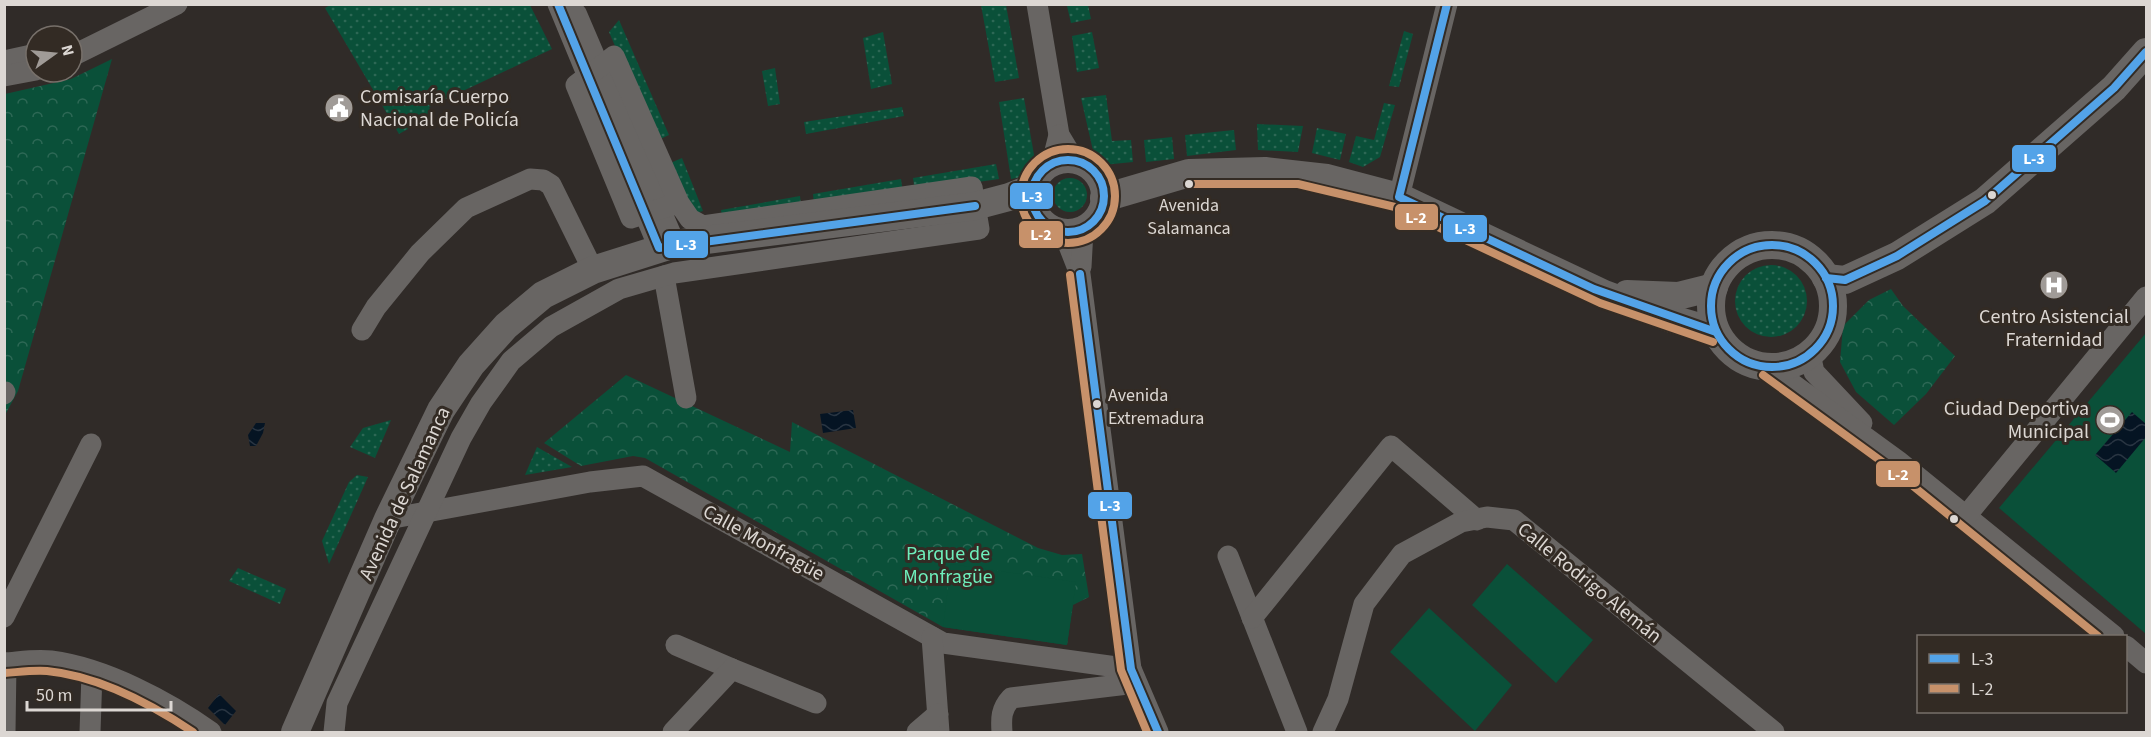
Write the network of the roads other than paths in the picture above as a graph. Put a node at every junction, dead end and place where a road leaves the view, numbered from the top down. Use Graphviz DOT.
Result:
graph roads {
  1 [pos="146,4"];
  2 [pos="177,4"];
  3 [pos="1037,4"];
  4 [pos="1448,4"];
  5 [pos="571,7"];
  6 [pos="84,36"];
  7 [pos="84,50"];
  8 [pos="2146,52"];
  9 [pos="24,57"];
  10 [pos="4,61"];
  11 [pos="593,71"];
  12 [pos="24,72"];
  13 [pos="4,76"];
  14 [pos="1063,161"];
  15 [pos="1102,188"];
  16 [pos="1399,197"];
  17 [pos="1033,198"];
  18 [pos="975,206"];
  19 [pos="663,208"];
  20 [pos="1073,231"];
  21 [pos="667,246"];
  22 [pos="1897,256"];
  23 [pos="593,270"];
  24 [pos="664,276"];
  25 [pos="1826,278"];
  26 [pos="1714,287"];
  27 [pos="1604,294"];
  28 [pos="2146,297"];
  29 [pos="1833,309"];
  30 [pos="362,330"];
  31 [pos="1716,332"];
  32 [pos="1810,354"];
  33 [pos="1769,367"];
  34 [pos="686,398"];
  35 [pos="91,444"];
  36 [pos="1898,460"];
  37 [pos="426,513"];
  38 [pos="1966,516"];
  39 [pos="388,519"];
  40 [pos="1477,519"];
  41 [pos="1228,556"];
  42 [pos="4,617"];
  43 [pos="1252,618"];
  44 [pos="2113,635"];
  45 [pos="932,637"];
  46 [pos="676,645"];
  47 [pos="2127,647"];
  48 [pos="5,663"];
  49 [pos="2146,663"];
  50 [pos="732,669"];
  51 [pos="92,673"];
  52 [pos="1133,676"];
  53 [pos="310,695"];
  54 [pos="816,704"];
  55 [pos="939,723"];
  56 [pos="5,732"];
  57 [pos="90,732"];
  58 [pos="211,732"];
  59 [pos="295,732"];
  60 [pos="314,732"];
  61 [pos="334,732"];
  62 [pos="673,732"];
  63 [pos="917,732"];
  64 [pos="1002,732"];
  65 [pos="1158,732"];
  66 [pos="1297,732"];
  67 [pos="1323,732"];
  68 [pos="1774,732"];
  1 -- 6 [label="street"];
  2 -- 7 [label="street"];
  3 -- 14 [label="street"];
  4 -- 16 [label="street"];
  5 -- 11 [label="street"];
  8 -- 22 [label="main road"];
  9 -- 10 [label="street"];
  11 -- 19 [label="street"];
  11 -- 19 [label="street"];
  12 -- 13 [label="street"];
  14 -- 15 [label="main road"];
  14 -- 17 [label="main road"];
  15 -- 16 [label="main road"];
  15 -- 20 [label="main road"];
  16 -- 27 [label="main road"];
  17 -- 18 [label="main road, Avenida de Salamanca"];
  17 -- 20 [label="main road"];
  18 -- 19 [label="street"];
  18 -- 21 [label="main road, Avenida de Salamanca"];
  18 -- 24 [label="street"];
  19 -- 21 [label="street"];
  20 -- 52 [label="street"];
  21 -- 23 [label="main road, Avenida de Salamanca"];
  22 -- 25 [label="main road"];
  22 -- 29 [label="main road"];
  23 -- 30 [label="street"];
  23 -- 39 [label="main road, Avenida de Salamanca"];
  24 -- 34 [label="street"];
  24 -- 37 [label="street"];
  25 -- 26 [label="main road"];
  25 -- 29 [label="main road"];
  26 -- 27 [label="main road"];
  26 -- 31 [label="main road"];
  27 -- 31 [label="main road"];
  28 -- 38 [label="street"];
  29 -- 32 [label="main road"];
  31 -- 33 [label="main road"];
  32 -- 33 [label="main road"];
  32 -- 36 [label="street"];
  33 -- 36 [label="street"];
  35 -- 42 [label="street"];
  36 -- 38 [label="street"];
  37 -- 39 [label="street, Calle Monfragüe"];
  37 -- 45 [label="street, Calle Monfragüe"];
  37 -- 61 [label="street"];
  38 -- 44 [label="street"];
  39 -- 53 [label="main road, Avenida de Salamanca"];
  40 -- 43 [label="street"];
  40 -- 67 [label="street, Calle Rodrigo Alemán"];
  40 -- 68 [label="street, Calle Rodrigo Alemán"];
  41 -- 43 [label="street"];
  43 -- 66 [label="street"];
  45 -- 52 [label="street, Calle Monfragüe"];
  45 -- 55 [label="street"];
  46 -- 50 [label="street"];
  47 -- 49 [label="street"];
  48 -- 51 [label="street"];
  48 -- 56 [label="street"];
  50 -- 54 [label="street"];
  50 -- 62 [label="street"];
  51 -- 57 [label="street"];
  51 -- 58 [label="street"];
  52 -- 64 [label="street"];
  52 -- 65 [label="street"];
  53 -- 59 [label="main road, Avenida de Salamanca"];
  53 -- 60 [label="main road, Avenida de Salamanca"];
  55 -- 63 [label="street"];
}
